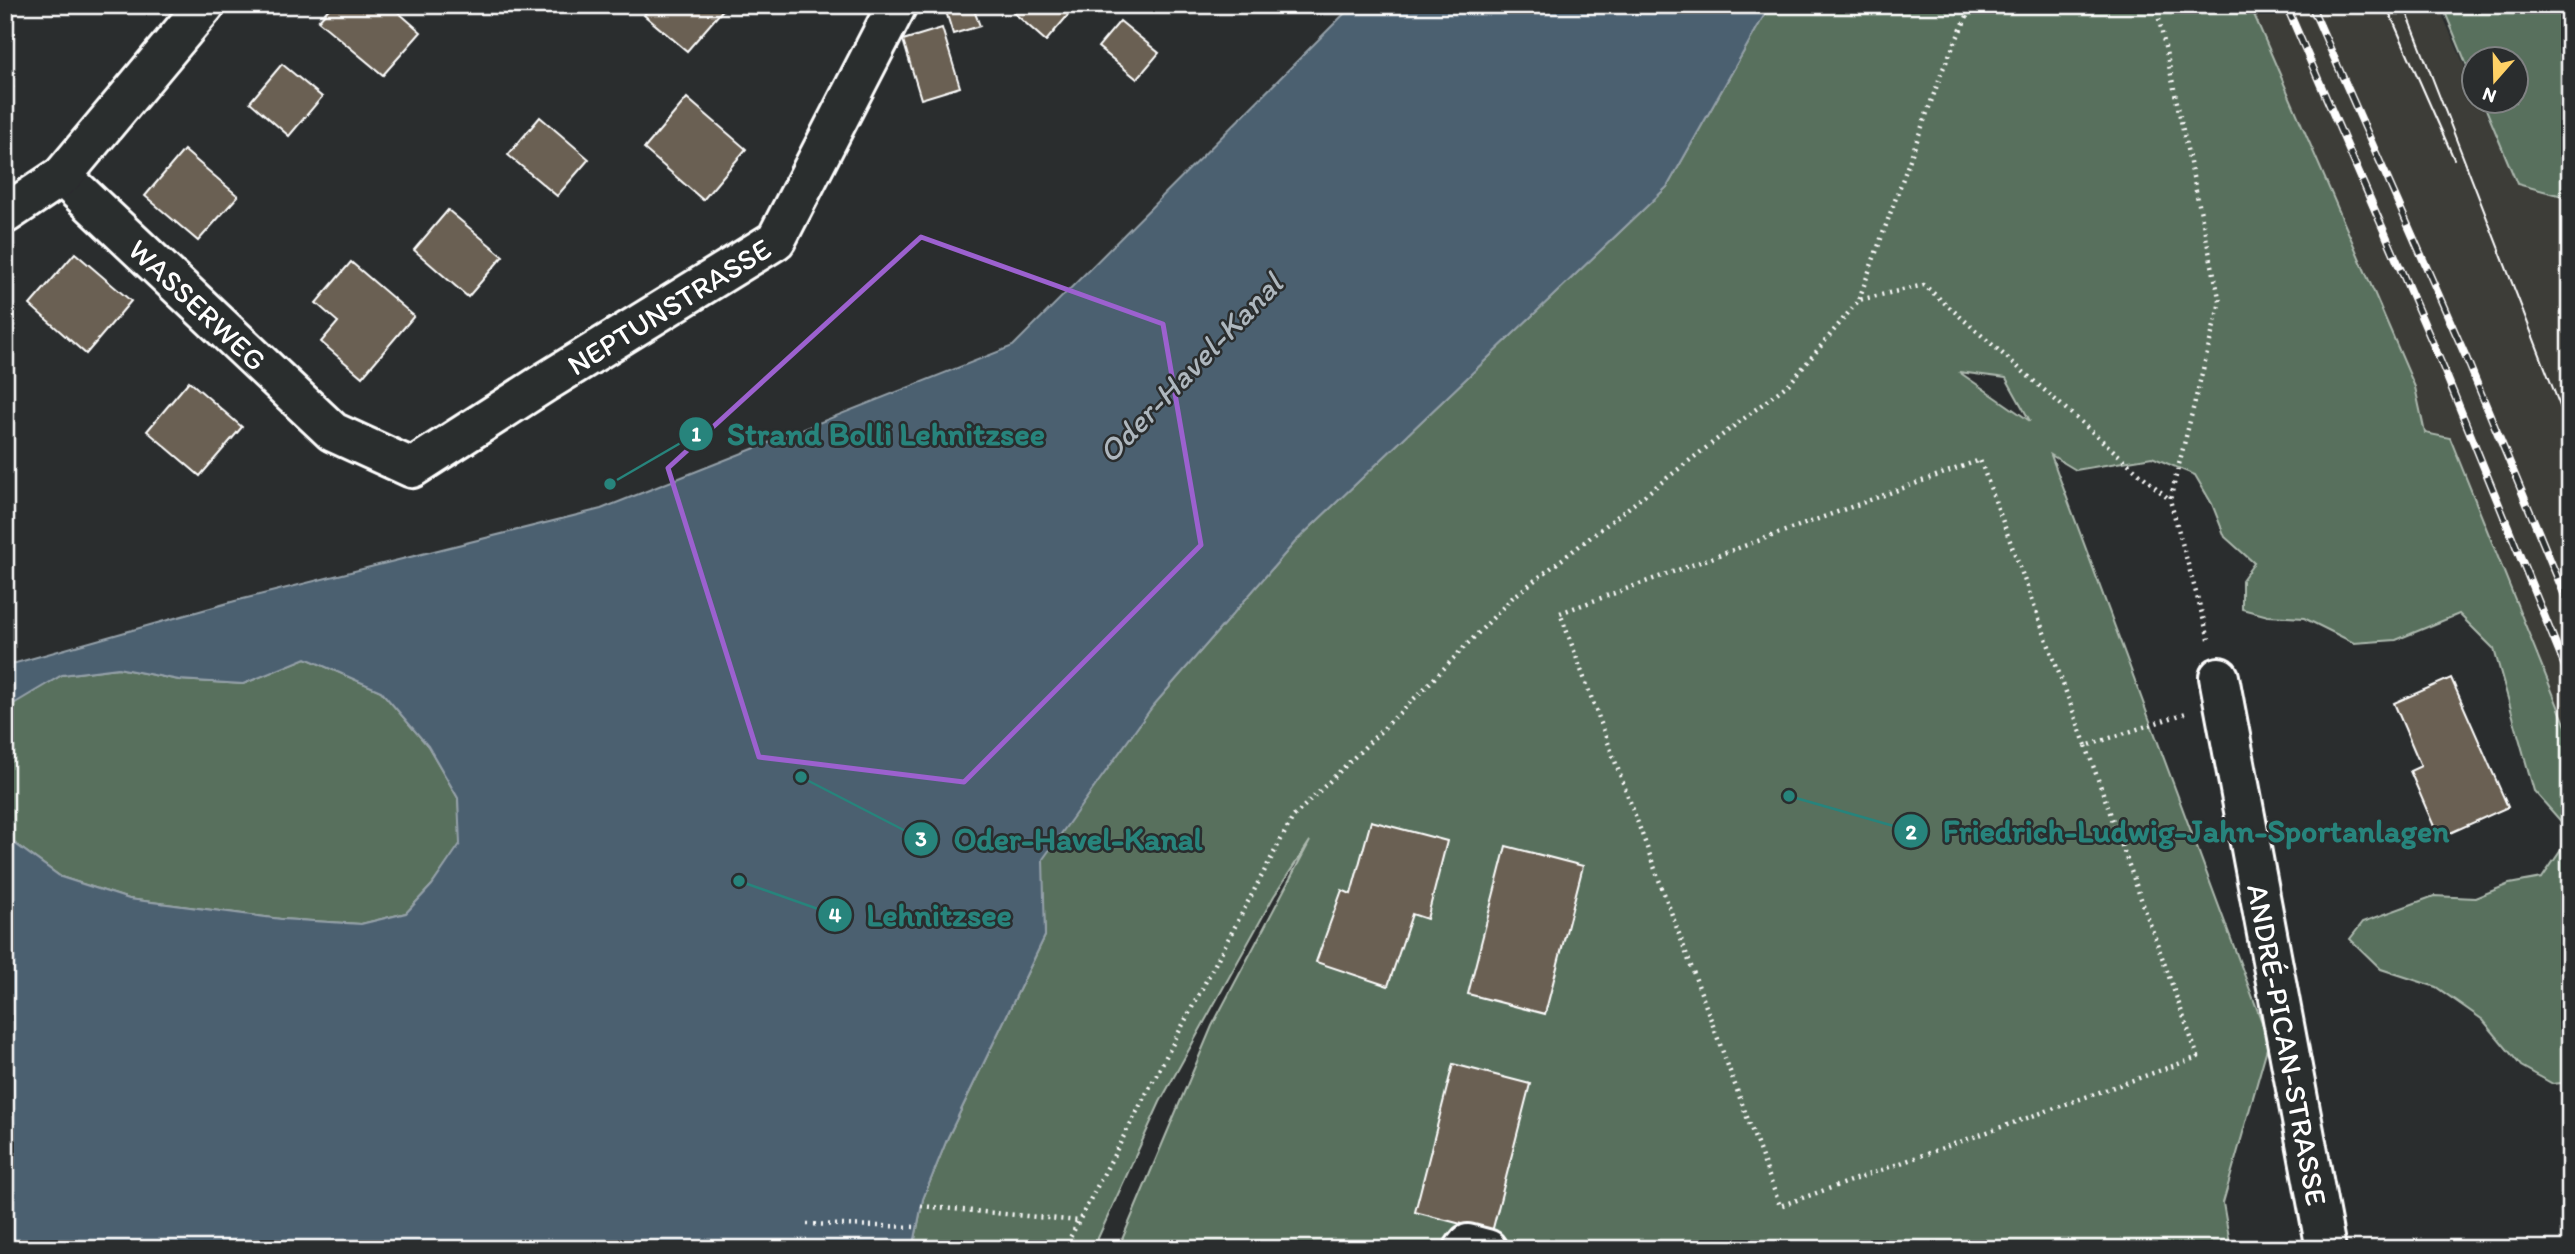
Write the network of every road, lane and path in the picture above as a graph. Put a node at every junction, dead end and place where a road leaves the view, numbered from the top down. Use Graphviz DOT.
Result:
graph roads {
  1 [pos="205,5"];
  2 [pos="897,5"];
  3 [pos="1972,5"];
  4 [pos="2156,5"];
  5 [pos="62,176"];
  6 [pos="5,214"];
  7 [pos="1859,300"];
  8 [pos="333,432"];
  9 [pos="2170,500"];
  10 [pos="2221,688"];
  11 [pos="2086,746"];
  12 [pos="922,1206"];
  13 [pos="1079,1221"];
  14 [pos="807,1224"];
  15 [pos="918,1227"];
  16 [pos="1064,1249"];
  17 [pos="1464,1249"];
  18 [pos="1487,1249"];
  19 [pos="2326,1249"];
  1 -- 5 [label="street"];
  2 -- 8 [label="street, NEPTUNSTRASSE"];
  3 -- 7 [label="path"];
  4 -- 9 [label="path"];
  5 -- 6 [label="street"];
  5 -- 8 [label="street, WASSERWEG"];
  7 -- 9 [label="path"];
  7 -- 13 [label="path"];
  9 -- 10 [label="path"];
  10 -- 11 [label="path"];
  10 -- 19 [label="street, ANDRÉ-PICAN-STRASSE"];
  11 -- 11 [label="path"];
  12 -- 13 [label="path"];
  13 -- 16 [label="path"];
  14 -- 15 [label="path"];
  17 -- 18 [label="street"];
}
